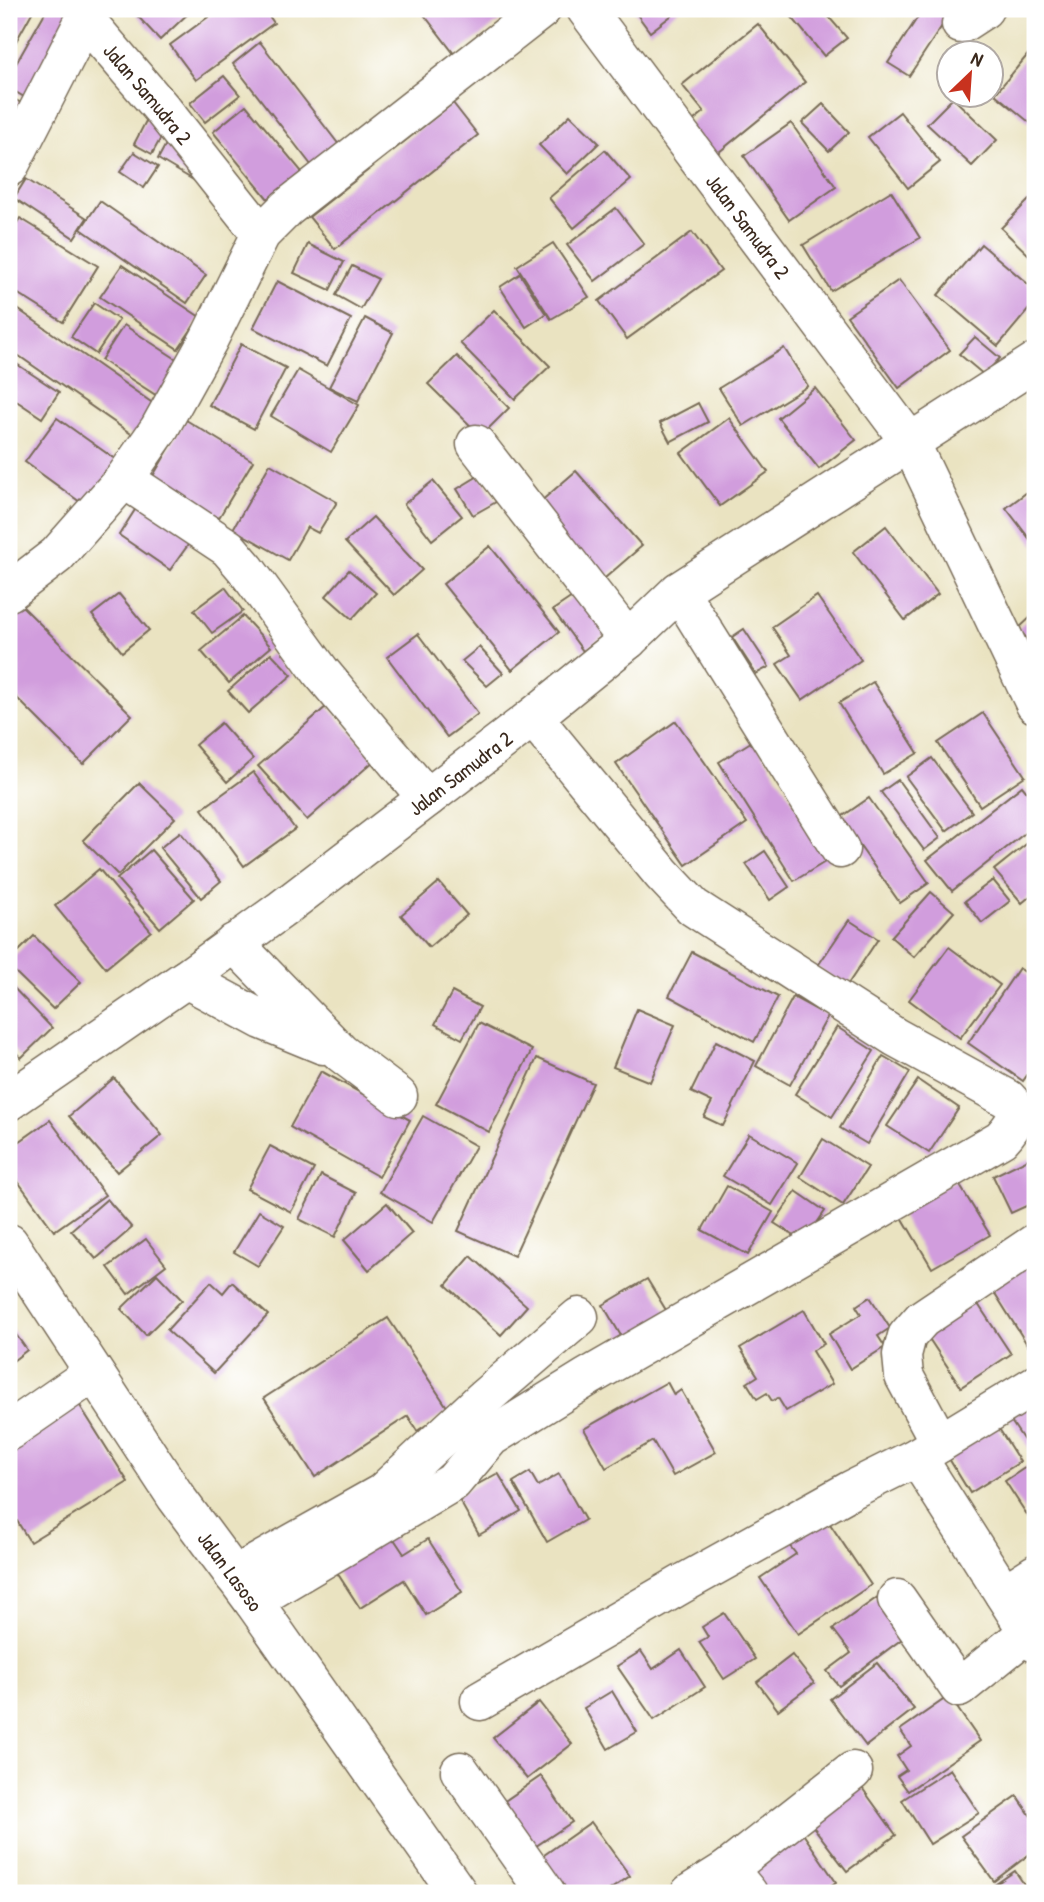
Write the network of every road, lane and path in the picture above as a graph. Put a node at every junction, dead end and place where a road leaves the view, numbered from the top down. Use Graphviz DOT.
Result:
graph roads {
  1 [pos="542,9"];
  2 [pos="586,9"];
  3 [pos="81,14"];
  4 [pos="9,167"];
  5 [pos="261,234"];
  6 [pos="1035,362"];
  7 [pos="910,442"];
  8 [pos="477,444"];
  9 [pos="124,479"];
  10 [pos="679,591"];
  11 [pos="9,592"];
  12 [pos="628,640"];
  13 [pos="1035,704"];
  14 [pos="533,717"];
  15 [pos="427,798"];
  16 [pos="840,849"];
  17 [pos="234,943"];
  18 [pos="186,979"];
  19 [pos="341,1053"];
  20 [pos="398,1096"];
  21 [pos="9,1101"];
  22 [pos="9,1243"];
  23 [pos="1035,1243"];
  24 [pos="579,1317"];
  25 [pos="93,1373"];
  26 [pos="1035,1385"];
  27 [pos="9,1431"];
  28 [pos="929,1450"];
  29 [pos="1035,1574"];
  30 [pos="244,1588"];
  31 [pos="1003,1594"];
  32 [pos="897,1599"];
  33 [pos="1032,1637"];
  34 [pos="480,1701"];
  35 [pos="853,1771"];
  36 [pos="460,1772"];
  37 [pos="738,1881"];
  38 [pos="458,1893"];
  39 [pos="546,1893"];
  40 [pos="690,1893"];
  1 -- 5 [label="street"];
  2 -- 7 [label="street, Jalan Samudra 2"];
  3 -- 4 [label="street, Jalan Samudra 2"];
  3 -- 5 [label="street, Jalan Samudra 2"];
  5 -- 9 [label="street"];
  6 -- 7 [label="street, Jalan Samudra 2"];
  7 -- 10 [label="street, Jalan Samudra 2"];
  7 -- 13 [label="street, Jalan Samudra 2"];
  8 -- 12 [label="street"];
  9 -- 11 [label="street"];
  9 -- 15 [label="street"];
  10 -- 12 [label="street, Jalan Samudra 2"];
  10 -- 16 [label="street"];
  12 -- 14 [label="street, Jalan Samudra 2"];
  14 -- 15 [label="street, Jalan Samudra 2"];
  14 -- 30 [label="street"];
  15 -- 17 [label="street, Jalan Samudra 2"];
  17 -- 18 [label="street, Jalan Samudra 2"];
  17 -- 19 [label="street"];
  18 -- 19 [label="street"];
  18 -- 21 [label="street, Jalan Samudra 2"];
  19 -- 20 [label="street"];
  22 -- 25 [label="street, Jalan Lasoso"];
  23 -- 28 [label="street"];
  24 -- 30 [label="street"];
  25 -- 27 [label="street"];
  25 -- 30 [label="street, Jalan Lasoso"];
  26 -- 28 [label="street"];
  28 -- 31 [label="street"];
  28 -- 34 [label="street"];
  29 -- 31 [label="street"];
  30 -- 38 [label="street, Jalan Lasoso"];
  31 -- 33 [label="street"];
  32 -- 33 [label="street"];
  35 -- 37 [label="street"];
  36 -- 39 [label="street"];
  37 -- 40 [label="street"];
}
